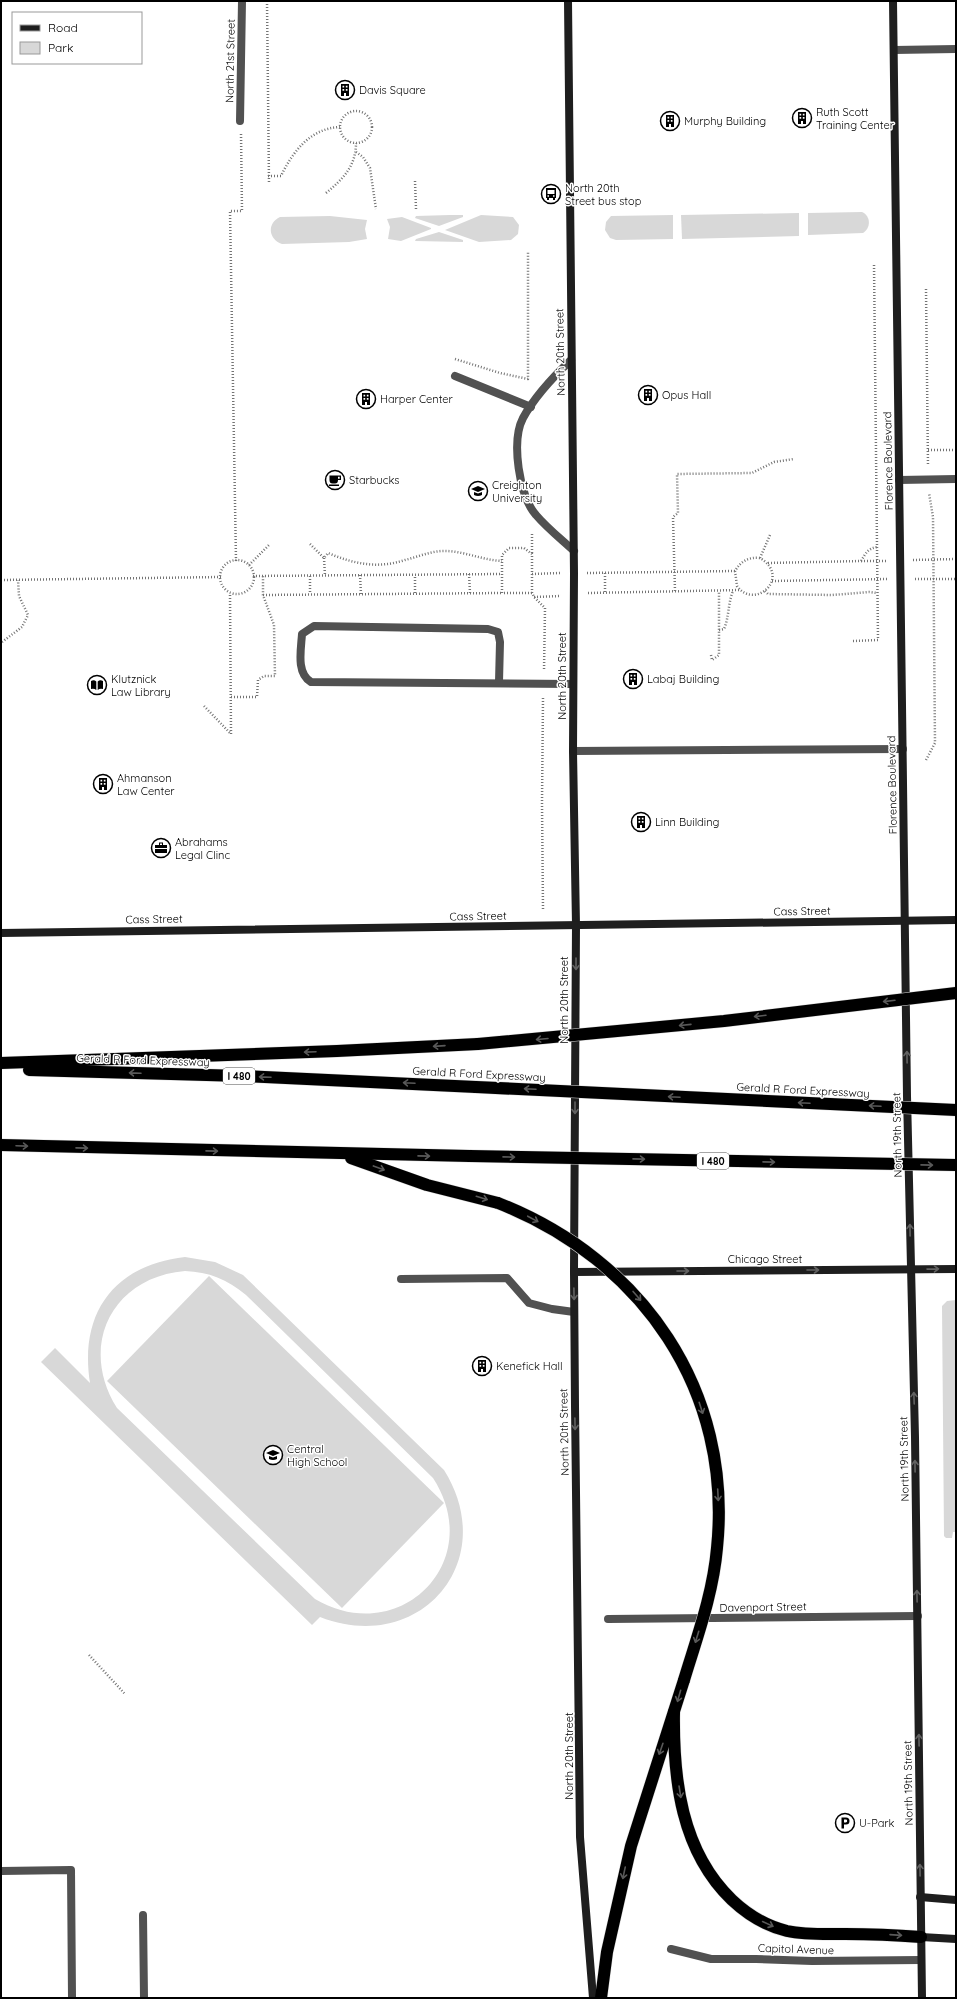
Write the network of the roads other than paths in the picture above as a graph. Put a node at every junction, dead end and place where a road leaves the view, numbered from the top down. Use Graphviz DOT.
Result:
graph roads {
  1 [pos="242,1"];
  2 [pos="568,1"];
  3 [pos="893,1"];
  4 [pos="894,50"];
  5 [pos="956,50"];
  6 [pos="240,121"];
  7 [pos="571,360"];
  8 [pos="455,376"];
  9 [pos="531,406"];
  10 [pos="956,479"];
  11 [pos="899,480"];
  12 [pos="574,551"];
  13 [pos="499,682"];
  14 [pos="573,684"];
  15 [pos="903,749"];
  16 [pos="573,751"];
  17 [pos="906,920"];
  18 [pos="956,920"];
  19 [pos="576,925"];
  20 [pos="1,932"];
  21 [pos="956,993"];
  22 [pos="1,1063"];
  23 [pos="1,1069"];
  24 [pos="956,1110"];
  25 [pos="1,1145"];
  26 [pos="343,1154"];
  27 [pos="956,1165"];
  28 [pos="910,1269"];
  29 [pos="956,1269"];
  30 [pos="574,1272"];
  31 [pos="401,1279"];
  32 [pos="574,1312"];
  33 [pos="918,1616"];
  34 [pos="608,1619"];
  35 [pos="674,1712"];
  36 [pos="1,1871"];
  37 [pos="920,1897"];
  38 [pos="956,1900"];
  39 [pos="143,1915"];
  40 [pos="921,1936"];
  41 [pos="956,1939"];
  42 [pos="671,1949"];
  43 [pos="921,1960"];
  44 [pos="72,1998"];
  45 [pos="144,1998"];
  46 [pos="593,1998"];
  47 [pos="601,1998"];
  48 [pos="922,1998"];
  1 -- 6 [label="street, North 21st Street"];
  2 -- 7 [label="main road, North 20th Street"];
  3 -- 4 [label="main road, Florence Boulevard"];
  4 -- 5 [label="street"];
  4 -- 11 [label="main road, Florence Boulevard"];
  7 -- 9 [label="street"];
  7 -- 12 [label="main road, North 20th Street"];
  8 -- 9 [label="street"];
  9 -- 12 [label="street"];
  10 -- 11 [label="street"];
  11 -- 15 [label="main road, Florence Boulevard"];
  12 -- 14 [label="main road, North 20th Street"];
  13 -- 13 [label="street"];
  13 -- 14 [label="street"];
  14 -- 16 [label="main road, North 20th Street"];
  15 -- 16 [label="street"];
  15 -- 17 [label="main road, Florence Boulevard"];
  16 -- 19 [label="main road, North 20th Street"];
  17 -- 18 [label="main road, Cass Street"];
  17 -- 19 [label="main road, Cass Street"];
  28 -- 17 [label="main road, North 19th Street, one-way"];
  19 -- 20 [label="main road, Cass Street"];
  19 -- 30 [label="main road, North 20th Street, one-way"];
  21 -- 22 [label="highway, one-way, bridge"];
  24 -- 23 [label="highway, Gerald R Ford Expressway / I 480, one-way, bridge"];
  25 -- 26 [label="highway, I 480, one-way"];
  26 -- 27 [label="highway, I 480, one-way, bridge"];
  26 -- 35 [label="highway, one-way, bridge"];
  28 -- 29 [label="main road, Chicago Street, one-way"];
  30 -- 28 [label="main road, Chicago Street, one-way"];
  33 -- 28 [label="main road, North 19th Street, one-way"];
  30 -- 32 [label="main road, North 20th Street, one-way"];
  31 -- 32 [label="street"];
  32 -- 46 [label="main road, North 20th Street, one-way"];
  33 -- 34 [label="street, Davenport Street"];
  37 -- 33 [label="main road, North 19th Street, one-way"];
  35 -- 40 [label="highway, one-way"];
  35 -- 47 [label="highway, one-way"];
  36 -- 44 [label="street"];
  37 -- 38 [label="main road"];
  37 -- 40 [label="main road, North 19th Street"];
  39 -- 45 [label="street"];
  40 -- 41 [label="main road"];
  40 -- 43 [label="main road, North 19th Street"];
  42 -- 43 [label="street, Capitol Avenue"];
  43 -- 48 [label="main road, North 19th Street"];
}
